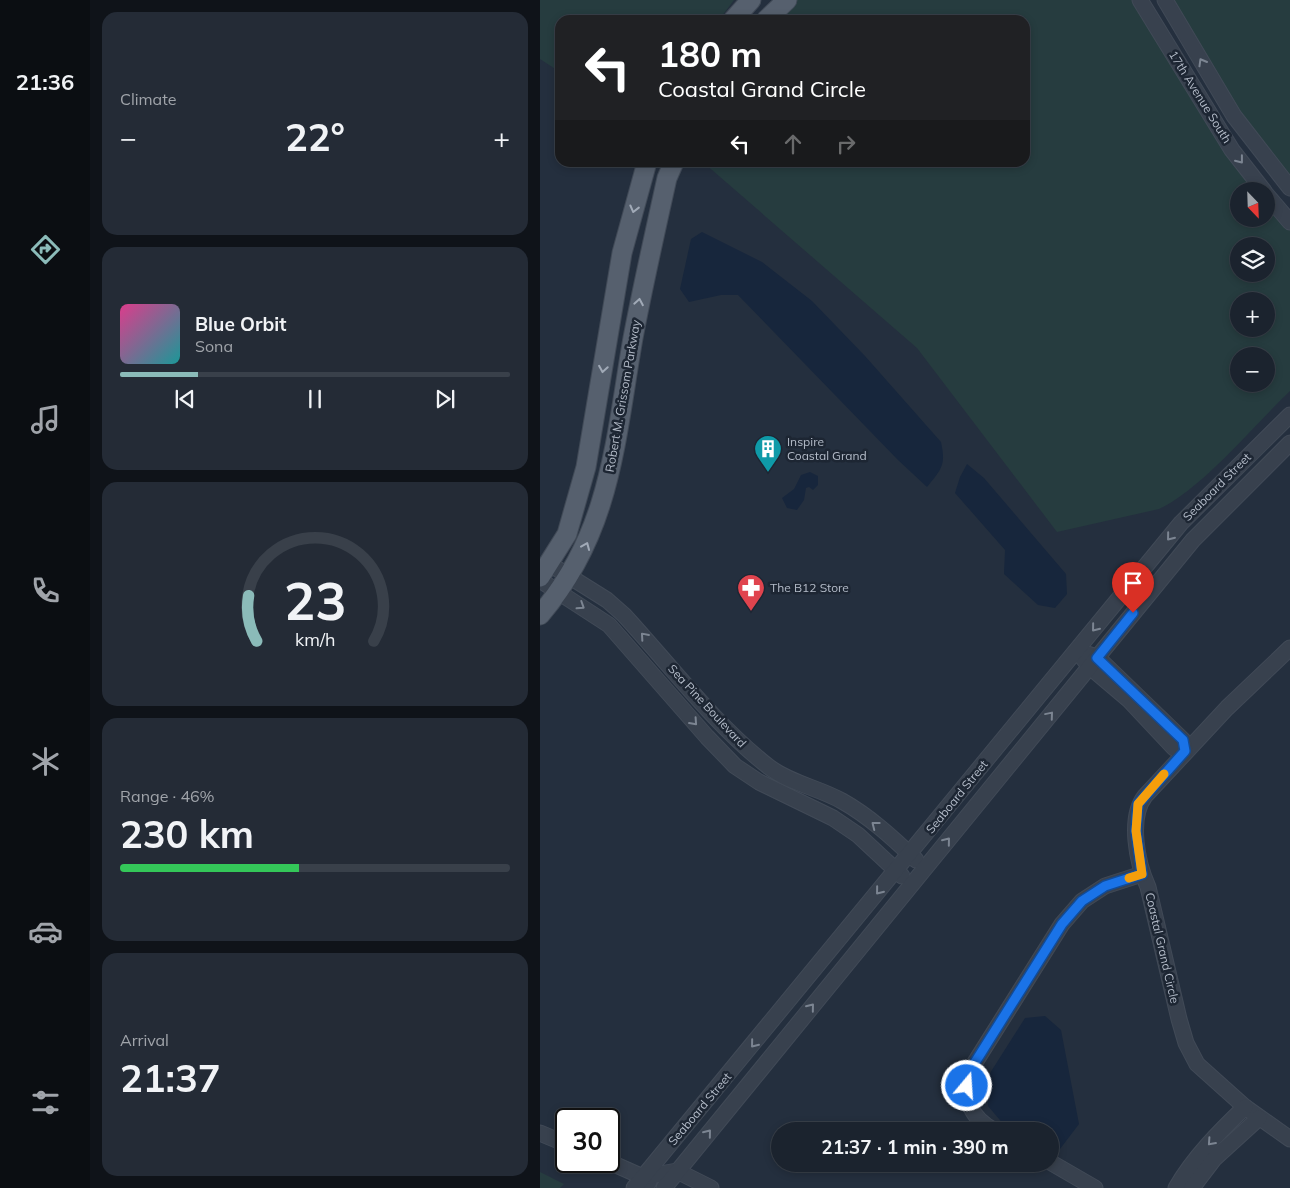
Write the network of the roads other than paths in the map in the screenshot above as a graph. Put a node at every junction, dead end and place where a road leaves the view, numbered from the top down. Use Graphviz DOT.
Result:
graph roads {
  1 [pos="751,0"];
  2 [pos="787,0"];
  3 [pos="1140,0"];
  4 [pos="1166,0"];
  5 [pos="738,15"];
  6 [pos="771,15"];
  7 [pos="1216,86"];
  8 [pos="1199,96"];
  9 [pos="646,167"];
  10 [pos="672,167"];
  11 [pos="1257,182"];
  12 [pos="1290,188"];
  13 [pos="1275,204"];
  14 [pos="1290,222"];
  15 [pos="1290,415"];
  16 [pos="1290,442"];
  17 [pos="543,573"];
  18 [pos="570,575"];
  19 [pos="558,592"];
  20 [pos="540,615"];
  21 [pos="1290,648"];
  22 [pos="1077,651"];
  23 [pos="660,655"];
  24 [pos="1094,662"];
  25 [pos="646,670"];
  26 [pos="1185,751"];
  27 [pos="910,854"];
  28 [pos="925,868"];
  29 [pos="896,871"];
  30 [pos="1142,874"];
  31 [pos="911,885"];
  32 [pos="1245,1107"];
  33 [pos="1259,1118"];
  34 [pos="982,1122"];
  35 [pos="540,1133"];
  36 [pos="555,1139"];
  37 [pos="1290,1140"];
  38 [pos="1059,1167"];
  39 [pos="620,1170"];
  40 [pos="677,1171"];
  41 [pos="639,1182"];
  42 [pos="656,1188"];
  43 [pos="664,1188"];
  44 [pos="711,1188"];
  45 [pos="1095,1188"];
  46 [pos="1176,1188"];
  47 [pos="1192,1188"];
  1 -- 5 [label="main road"];
  2 -- 6 [label="main road"];
  3 -- 8 [label="street, 17th Avenue South"];
  7 -- 4 [label="street, 17th Avenue South, one-way"];
  7 -- 8 [label="street"];
  7 -- 12 [label="street, 17th Avenue South"];
  8 -- 11 [label="street, 17th Avenue South, one-way"];
  9 -- 17 [label="main road, Robert M. Grissom Parkway, one-way"];
  18 -- 10 [label="main road, Robert M. Grissom Parkway, one-way"];
  13 -- 14 [label="street, 17th Avenue South"];
  15 -- 22 [label="street, Seaboard Street, one-way"];
  16 -- 24 [label="street, Seaboard Street"];
  17 -- 18 [label="street, Sea Pine Boulevard"];
  17 -- 19 [label="street, Sea Pine Boulevard"];
  18 -- 19 [label="main road, Robert M. Grissom Parkway"];
  23 -- 18 [label="street, Sea Pine Boulevard, one-way"];
  19 -- 20 [label="main road, Robert M. Grissom Parkway"];
  19 -- 25 [label="street, Sea Pine Boulevard, one-way"];
  21 -- 26 [label="street, Coastal Grand Circle"];
  22 -- 24 [label="street"];
  22 -- 27 [label="street, Seaboard Street"];
  23 -- 25 [label="street"];
  27 -- 23 [label="street, Sea Pine Boulevard, one-way"];
  24 -- 26 [label="street"];
  28 -- 24 [label="street, Seaboard Street, one-way"];
  25 -- 29 [label="street, Sea Pine Boulevard, one-way"];
  26 -- 30 [label="street, Coastal Grand Circle"];
  27 -- 28 [label="street, Sea Pine Boulevard"];
  27 -- 29 [label="street, Seaboard Street"];
  28 -- 31 [label="street, Seaboard Street"];
  29 -- 31 [label="street, Sea Pine Boulevard"];
  29 -- 41 [label="street, Seaboard Street, one-way"];
  30 -- 32 [label="street, Coastal Grand Circle"];
  30 -- 34 [label="street"];
  40 -- 31 [label="street, Seaboard Street, one-way"];
  32 -- 33 [label="street, Coastal Grand Circle"];
  32 -- 46 [label="street, one-way"];
  33 -- 37 [label="street, Coastal Grand Circle"];
  33 -- 47 [label="street"];
  35 -- 36 [label="street"];
  38 -- 45 [label="street"];
  39 -- 41 [label="street"];
  40 -- 41 [label="street"];
  40 -- 43 [label="street, Seaboard Street"];
  40 -- 44 [label="street"];
  41 -- 42 [label="street"];
}
